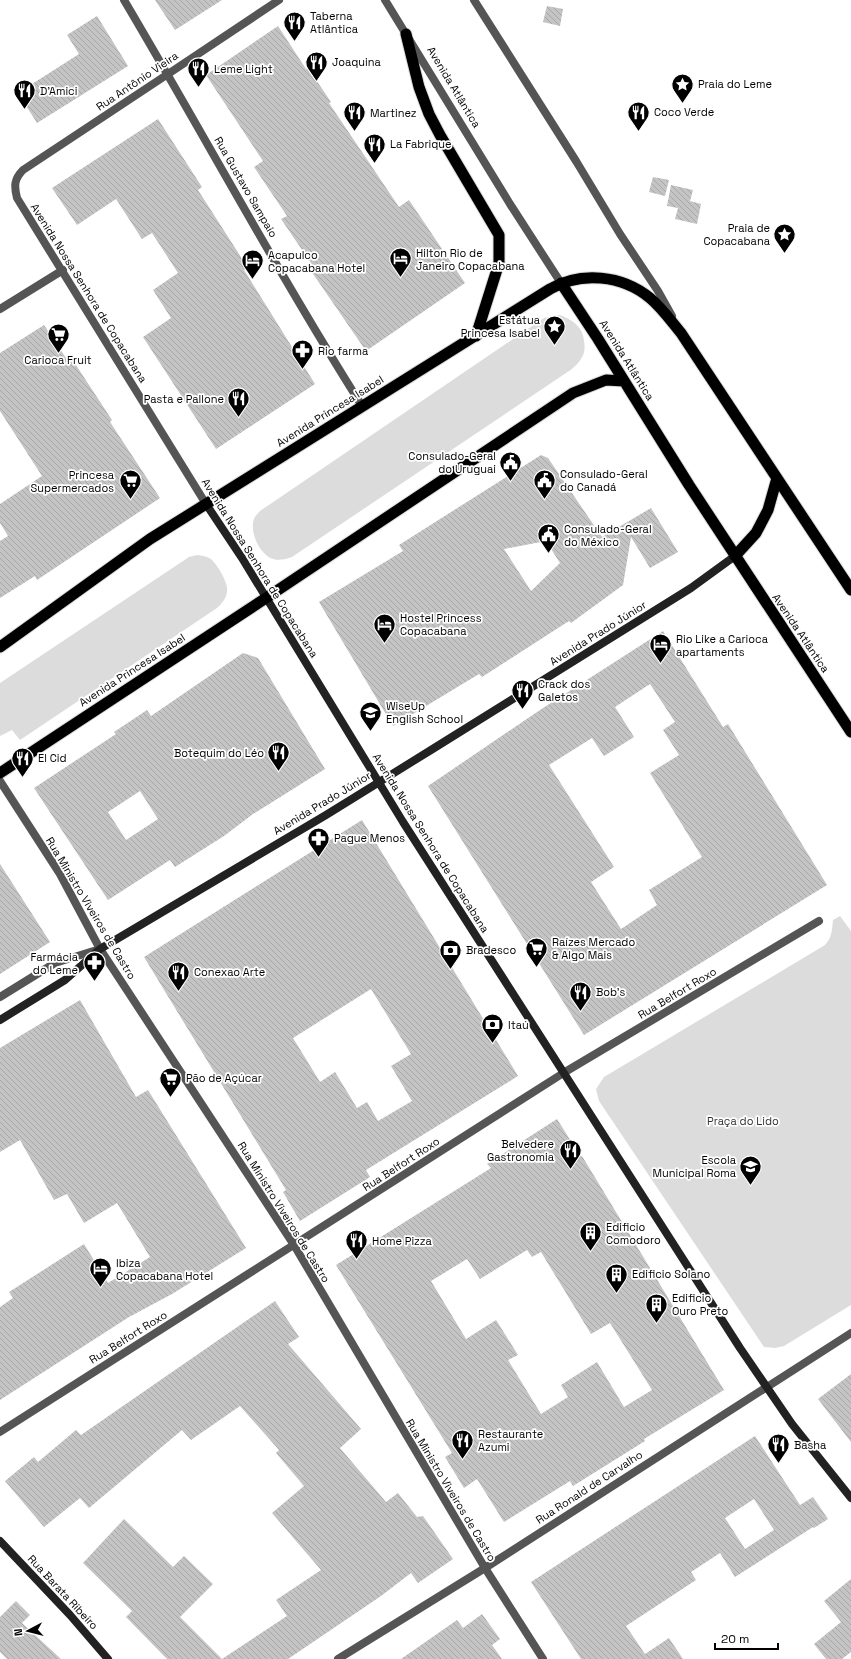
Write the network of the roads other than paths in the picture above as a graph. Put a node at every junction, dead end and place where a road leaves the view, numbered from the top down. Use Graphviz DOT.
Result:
graph roads {
  1 [pos="124,0"];
  2 [pos="279,0"];
  3 [pos="385,0"];
  4 [pos="474,0"];
  5 [pos="406,34"];
  6 [pos="168,74"];
  7 [pos="14,186"];
  8 [pos="63,270"];
  9 [pos="561,283"];
  10 [pos="0,310"];
  11 [pos="681,333"];
  12 [pos="476,336"];
  13 [pos="624,381"];
  14 [pos="362,406"];
  15 [pos="777,478"];
  16 [pos="206,504"];
  17 [pos="735,556"];
  18 [pos="851,590"];
  19 [pos="266,598"];
  20 [pos="0,647"];
  21 [pos="851,732"];
  22 [pos="0,773"];
  23 [pos="0,781"];
  24 [pos="379,781"];
  25 [pos="819,921"];
  26 [pos="100,949"];
  27 [pos="0,997"];
  28 [pos="0,1020"];
  29 [pos="565,1072"];
  30 [pos="294,1245"];
  31 [pos="851,1333"];
  32 [pos="766,1386"];
  33 [pos="0,1432"];
  34 [pos="851,1498"];
  35 [pos="0,1541"];
  36 [pos="485,1568"];
  37 [pos="108,1659"];
  38 [pos="338,1659"];
  39 [pos="543,1659"];
  1 -- 6 [label="street, Rua Gustavo Sampaio"];
  2 -- 6 [label="street, Rua Antônio Vieira"];
  3 -- 5 [label="street, Avenida Atlântica"];
  4 -- 11 [label="street"];
  5 -- 9 [label="street, Avenida Atlântica"];
  5 -- 12 [label="highway"];
  6 -- 7 [label="street, Rua Antônio Vieira"];
  6 -- 14 [label="street, Rua Gustavo Sampaio"];
  7 -- 8 [label="street, Avenida Nossa Senhora de Copacabana"];
  8 -- 10 [label="street"];
  8 -- 16 [label="street, Avenida Nossa Senhora de Copacabana"];
  9 -- 11 [label="highway, Avenida Princesa Isabel"];
  9 -- 12 [label="highway, Avenida Princesa Isabel"];
  9 -- 13 [label="highway, Avenida Atlântica"];
  11 -- 15 [label="highway"];
  12 -- 14 [label="highway, Avenida Princesa Isabel"];
  13 -- 17 [label="highway, Avenida Atlântica"];
  13 -- 19 [label="highway, Avenida Princesa Isabel"];
  14 -- 16 [label="highway, Avenida Princesa Isabel"];
  15 -- 17 [label="highway"];
  15 -- 18 [label="highway"];
  16 -- 19 [label="main road, Avenida Nossa Senhora de Copacabana"];
  16 -- 20 [label="highway, Avenida Princesa Isabel"];
  17 -- 21 [label="highway, Avenida Atlântica"];
  17 -- 24 [label="main road, Avenida Prado Júnior"];
  19 -- 22 [label="highway, Avenida Princesa Isabel"];
  19 -- 24 [label="main road, Avenida Nossa Senhora de Copacabana"];
  23 -- 26 [label="street, Rua Ministro Viveiros de Castro"];
  24 -- 26 [label="main road, Avenida Prado Júnior"];
  24 -- 29 [label="main road, Avenida Nossa Senhora de Copacabana"];
  25 -- 29 [label="street, Rua Belfort Roxo"];
  26 -- 27 [label="street, Avenida Prado Júnior"];
  26 -- 28 [label="main road, Avenida Prado Júnior"];
  26 -- 30 [label="street, Rua Ministro Viveiros de Castro"];
  29 -- 30 [label="street, Rua Belfort Roxo"];
  29 -- 32 [label="main road, Avenida Nossa Senhora de Copacabana"];
  30 -- 33 [label="street, Rua Belfort Roxo"];
  30 -- 36 [label="street, Rua Ministro Viveiros de Castro"];
  31 -- 32 [label="street, Rua Ronald de Carvalho"];
  32 -- 34 [label="main road, Avenida Nossa Senhora de Copacabana"];
  32 -- 36 [label="street, Rua Ronald de Carvalho"];
  35 -- 37 [label="main road, Rua Barata Ribeiro"];
  36 -- 38 [label="street, Rua Ronald de Carvalho"];
  36 -- 39 [label="street, Rua Ministro Viveiros de Castro"];
}
